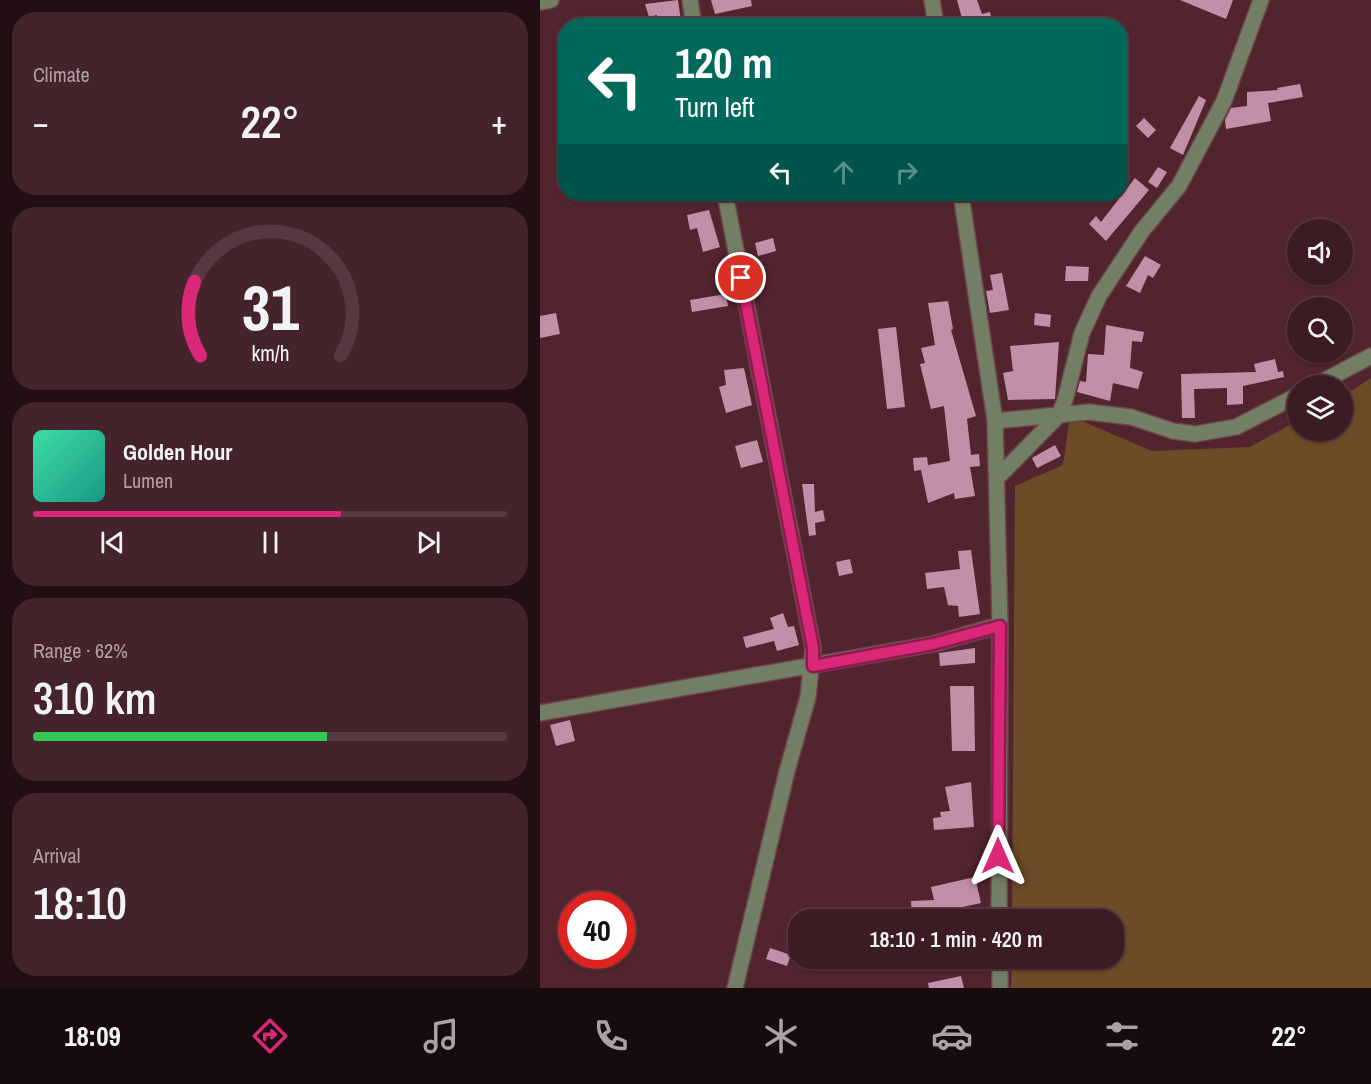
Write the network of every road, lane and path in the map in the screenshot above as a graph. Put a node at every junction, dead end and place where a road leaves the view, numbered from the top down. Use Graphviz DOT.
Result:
graph roads {
  1 [pos="550,0"];
  2 [pos="690,0"];
  3 [pos="932,0"];
  4 [pos="1261,0"];
  5 [pos="540,2"];
  6 [pos="693,18"];
  7 [pos="935,18"];
  8 [pos="726,201"];
  9 [pos="962,201"];
  10 [pos="1371,356"];
  11 [pos="1335,375"];
  12 [pos="1287,401"];
  13 [pos="1059,414"];
  14 [pos="995,421"];
  15 [pos="997,478"];
  16 [pos="1000,626"];
  17 [pos="813,666"];
  18 [pos="540,713"];
  19 [pos="999,909"];
  20 [pos="1000,969"];
  21 [pos="735,988"];
  22 [pos="1000,988"];
  1 -- 5 [label="street"];
  2 -- 6 [label="street"];
  3 -- 7 [label="street"];
  4 -- 13 [label="street"];
  8 -- 17 [label="street"];
  9 -- 14 [label="street"];
  10 -- 11 [label="street"];
  12 -- 13 [label="street"];
  13 -- 14 [label="street"];
  13 -- 15 [label="street"];
  14 -- 15 [label="street"];
  15 -- 16 [label="street"];
  16 -- 17 [label="street"];
  16 -- 19 [label="street"];
  17 -- 18 [label="street"];
  17 -- 21 [label="street"];
  20 -- 22 [label="street"];
}
